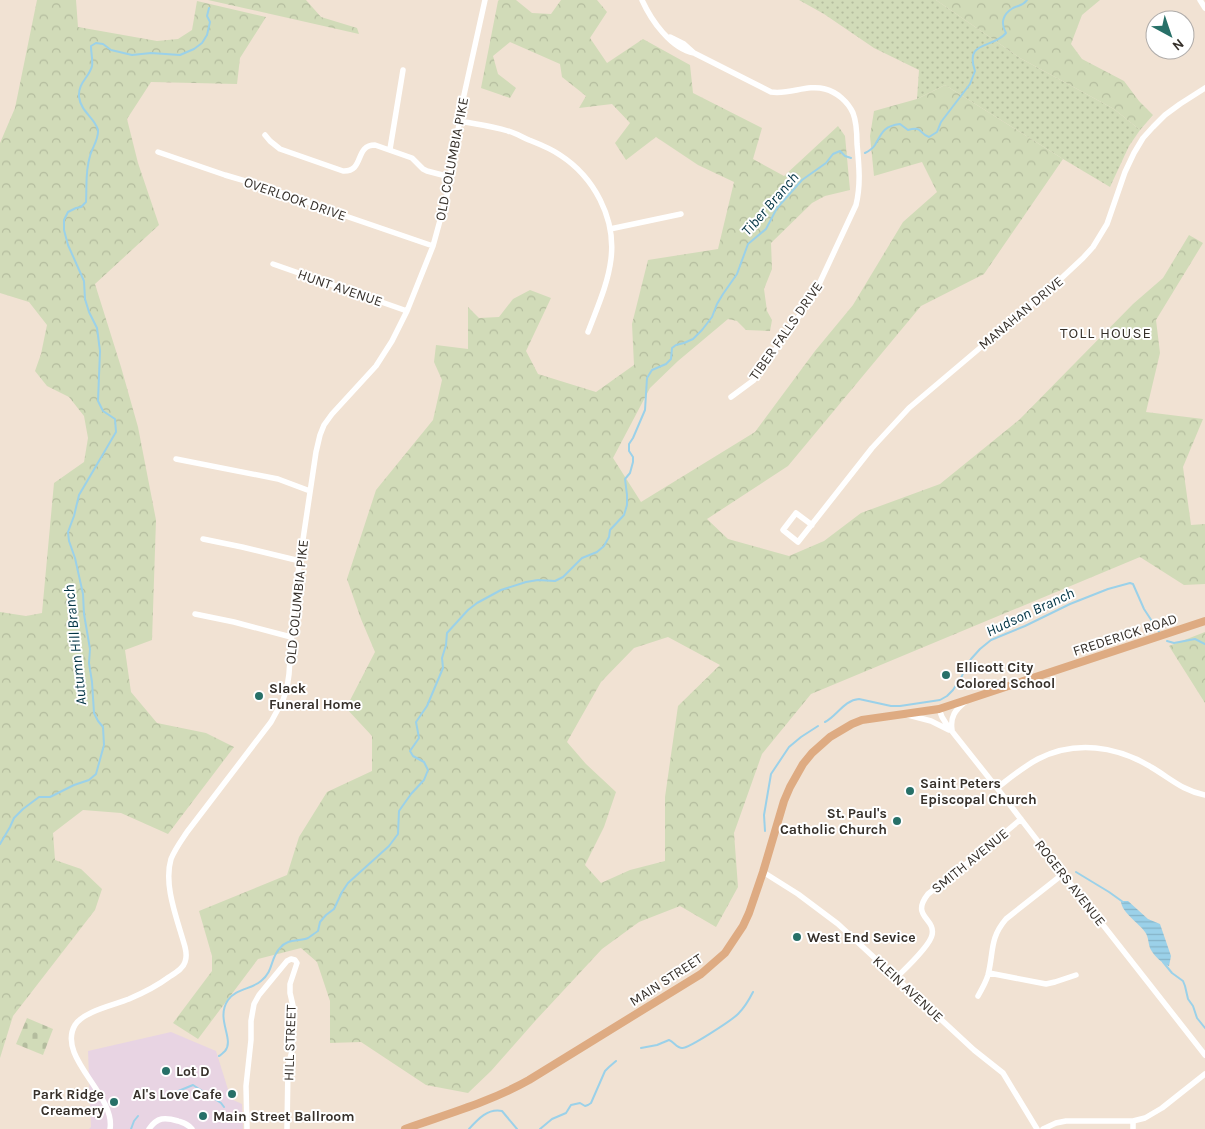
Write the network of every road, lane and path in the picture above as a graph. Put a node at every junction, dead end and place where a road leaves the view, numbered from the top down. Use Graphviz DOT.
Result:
graph roads {
  1 [pos="485,0"];
  2 [pos="642,0"];
  3 [pos="1200,0"];
  4 [pos="1205,8"];
  5 [pos="403,70"];
  6 [pos="1205,88"];
  7 [pos="459,121"];
  8 [pos="265,135"];
  9 [pos="390,149"];
  10 [pos="158,152"];
  11 [pos="450,177"];
  12 [pos="681,214"];
  13 [pos="610,229"];
  14 [pos="433,246"];
  15 [pos="272,264"];
  16 [pos="407,311"];
  17 [pos="588,332"];
  18 [pos="731,397"];
  19 [pos="176,459"];
  20 [pos="310,491"];
  21 [pos="812,524"];
  22 [pos="203,539"];
  23 [pos="300,561"];
  24 [pos="195,614"];
  25 [pos="1205,621"];
  26 [pos="291,637"];
  27 [pos="968,700"];
  28 [pos="939,709"];
  29 [pos="893,715"];
  30 [pos="953,732"];
  31 [pos="998,788"];
  32 [pos="1205,795"];
  33 [pos="1021,819"];
  34 [pos="763,872"];
  35 [pos="1063,874"];
  36 [pos="989,973"];
  37 [pos="1076,975"];
  38 [pos="897,977"];
  39 [pos="978,996"];
  40 [pos="1205,1055"];
  41 [pos="1205,1074"];
  42 [pos="1133,1121"];
  43 [pos="110,1129"];
  44 [pos="149,1129"];
  45 [pos="192,1129"];
  46 [pos="247,1129"];
  47 [pos="288,1129"];
  48 [pos="406,1129"];
  49 [pos="1036,1129"];
  50 [pos="1044,1129"];
  51 [pos="1133,1129"];
  1 -- 7 [label="street, OLD COLUMBIA PIKE"];
  2 -- 18 [label="street, TIBER FALLS DRIVE"];
  3 -- 4 [label="street"];
  5 -- 9 [label="street"];
  6 -- 21 [label="street, MANAHAN DRIVE"];
  7 -- 11 [label="street, OLD COLUMBIA PIKE"];
  7 -- 13 [label="street"];
  8 -- 9 [label="street"];
  9 -- 11 [label="street"];
  10 -- 14 [label="street, OVERLOOK DRIVE"];
  11 -- 14 [label="street, OLD COLUMBIA PIKE"];
  12 -- 13 [label="street"];
  13 -- 17 [label="street"];
  14 -- 16 [label="street, OLD COLUMBIA PIKE"];
  15 -- 16 [label="street, HUNT AVENUE"];
  16 -- 20 [label="street, OLD COLUMBIA PIKE"];
  19 -- 20 [label="street"];
  20 -- 23 [label="street, OLD COLUMBIA PIKE"];
  21 -- 21 [label="street, MANAHAN DRIVE"];
  22 -- 23 [label="street"];
  23 -- 26 [label="street, OLD COLUMBIA PIKE"];
  24 -- 26 [label="street"];
  25 -- 27 [label="main road, FREDERICK ROAD"];
  26 -- 43 [label="street, OLD COLUMBIA PIKE"];
  27 -- 28 [label="main road, FREDERICK ROAD"];
  27 -- 30 [label="street"];
  28 -- 29 [label="main road, MAIN STREET"];
  28 -- 30 [label="street, ROGERS AVENUE"];
  29 -- 30 [label="street"];
  29 -- 34 [label="main road, MAIN STREET"];
  30 -- 31 [label="street, ROGERS AVENUE"];
  31 -- 32 [label="street"];
  31 -- 33 [label="street, ROGERS AVENUE"];
  33 -- 35 [label="street, ROGERS AVENUE"];
  33 -- 38 [label="street, SMITH AVENUE"];
  34 -- 38 [label="street, KLEIN AVENUE"];
  34 -- 48 [label="main road, MAIN STREET"];
  35 -- 36 [label="street"];
  35 -- 40 [label="street, ROGERS AVENUE"];
  36 -- 37 [label="street"];
  36 -- 39 [label="street"];
  38 -- 49 [label="street, KLEIN AVENUE"];
  41 -- 42 [label="street"];
  42 -- 50 [label="street"];
  42 -- 51 [label="street"];
  44 -- 45 [label="street"];
  46 -- 47 [label="street, HILL STREET"];
}
